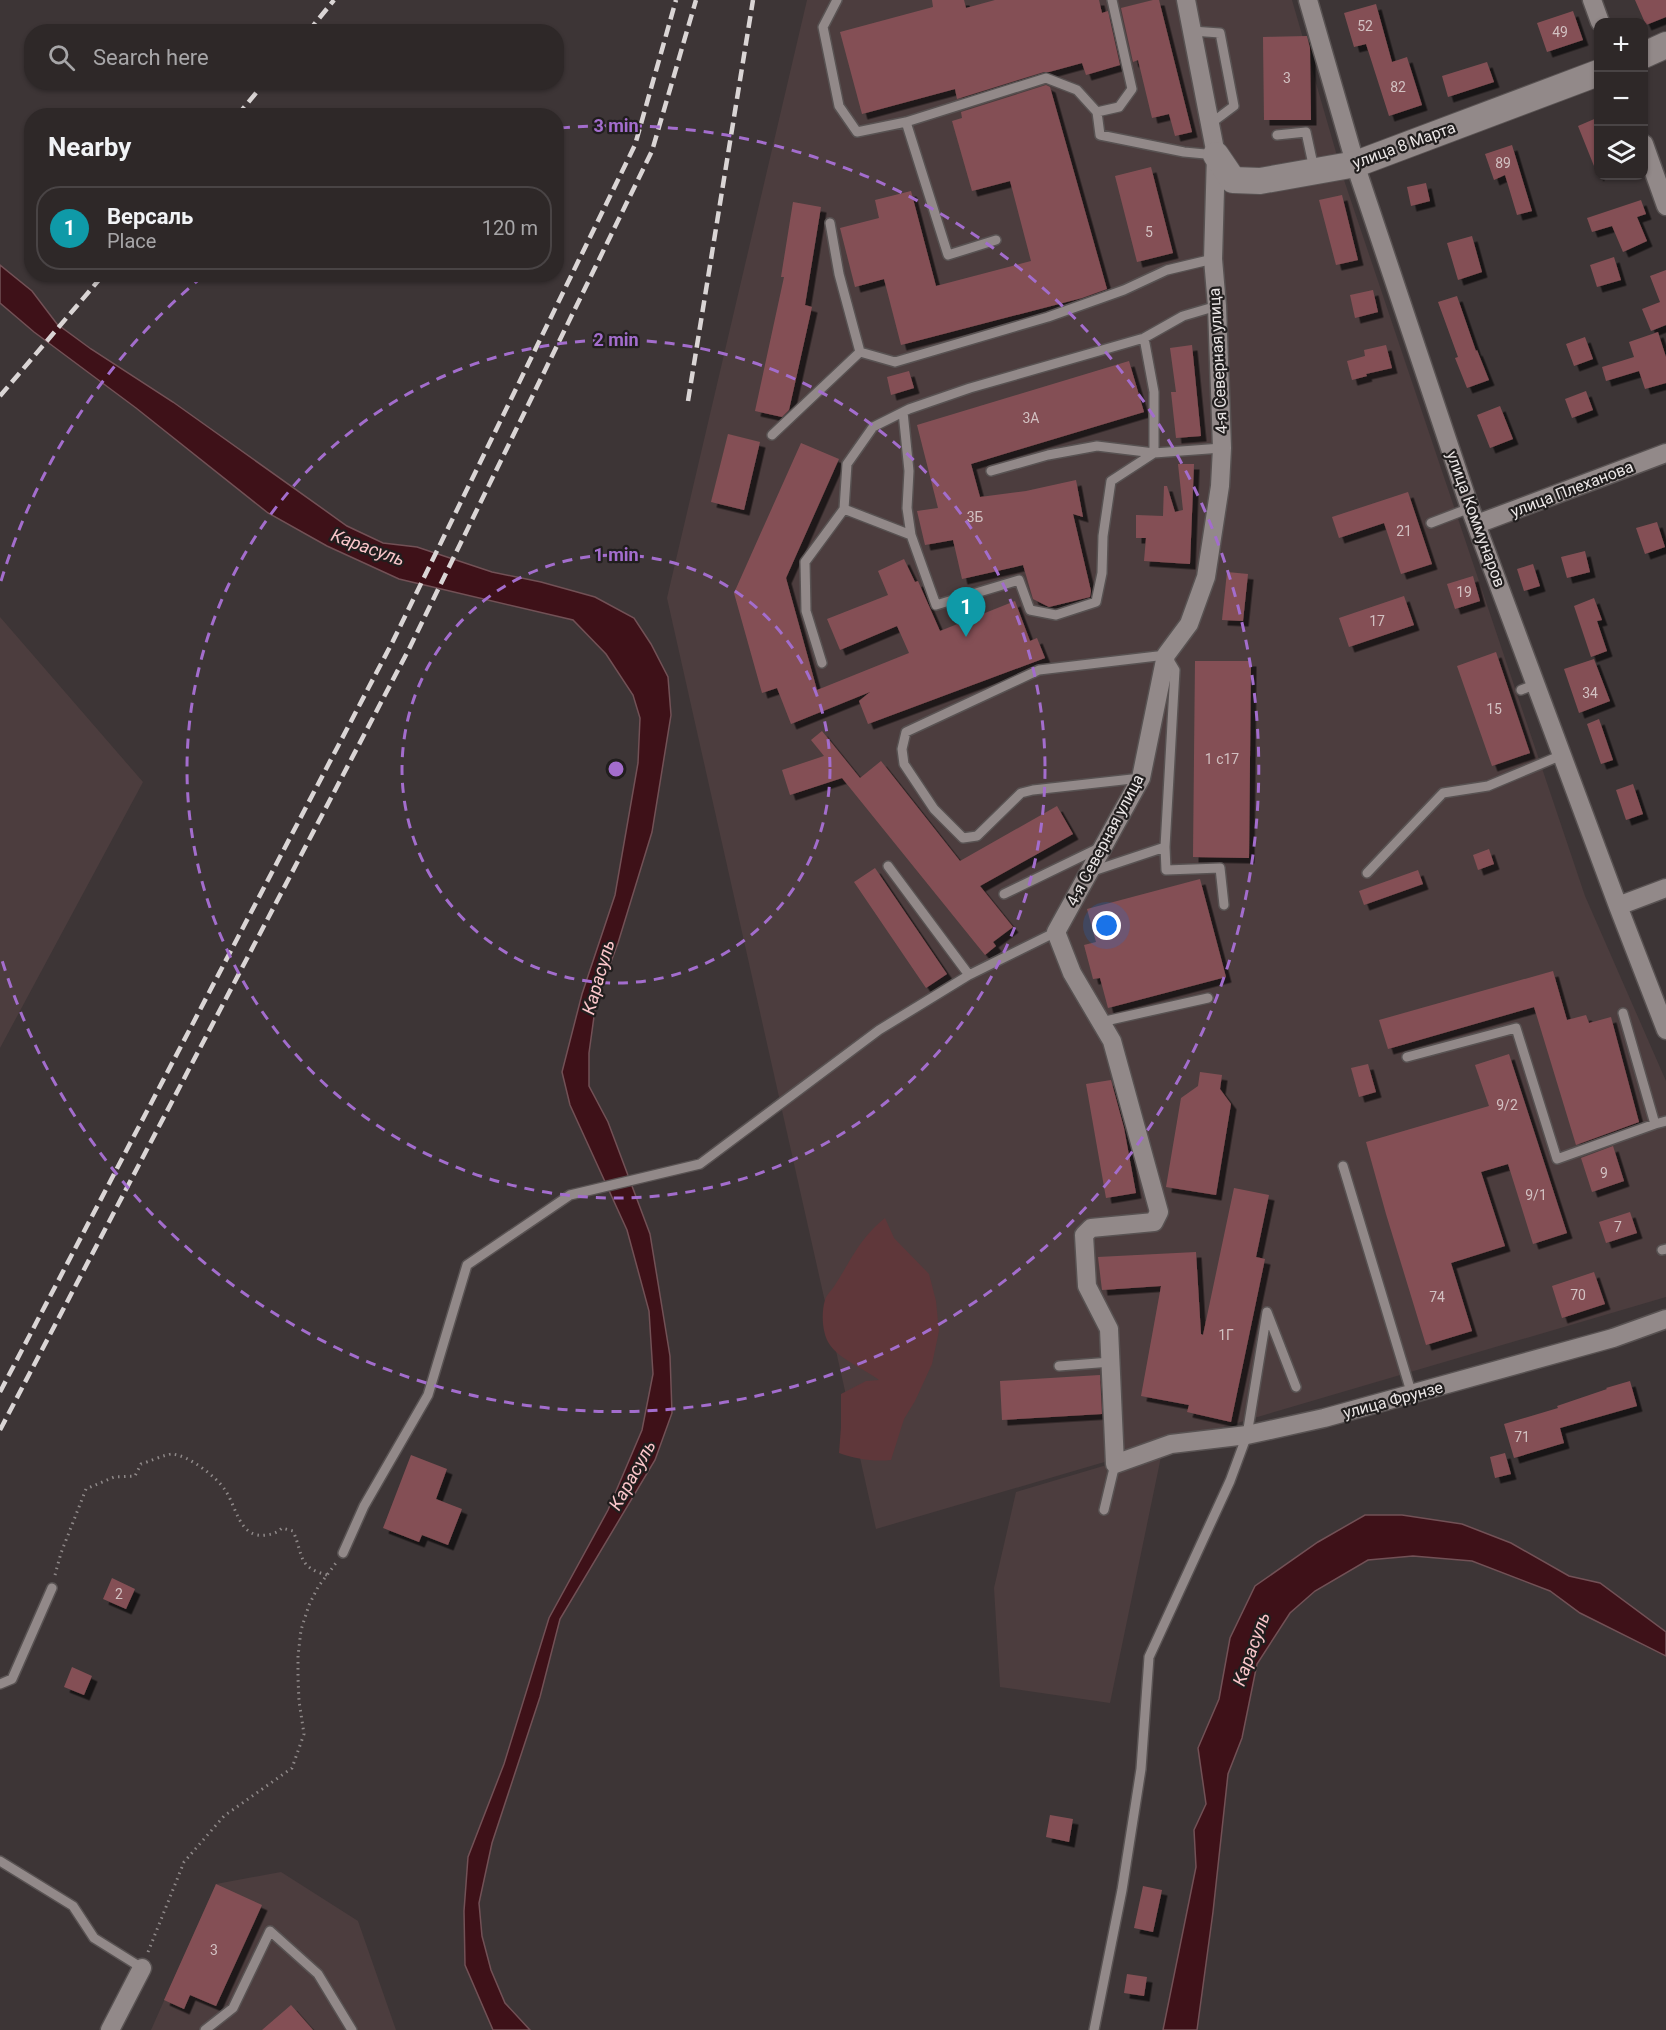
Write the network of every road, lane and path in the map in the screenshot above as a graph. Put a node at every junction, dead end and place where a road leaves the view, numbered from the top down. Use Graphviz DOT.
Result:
graph roads {
  1 [pos="837,0"];
  2 [pos="1112,0"];
  3 [pos="1186,0"];
  4 [pos="1308,0"];
  5 [pos="1592,0"];
  6 [pos="1599,18"];
  7 [pos="1192,31"];
  8 [pos="1666,45"];
  9 [pos="1648,53"];
  10 [pos="1594,75"];
  11 [pos="1097,112"];
  12 [pos="906,122"];
  13 [pos="1209,124"];
  14 [pos="1276,135"];
  15 [pos="1216,155"];
  16 [pos="1648,155"];
  17 [pos="1356,164"];
  18 [pos="1315,171"];
  19 [pos="1233,180"];
  20 [pos="1214,201"];
  21 [pos="1666,206"];
  22 [pos="830,223"];
  23 [pos="996,240"];
  24 [pos="1213,259"];
  25 [pos="1217,306"];
  26 [pos="1144,338"];
  27 [pos="860,352"];
  28 [pos="903,412"];
  29 [pos="772,435"];
  30 [pos="1222,448"];
  31 [pos="1154,453"];
  32 [pos="1666,453"];
  33 [pos="991,471"];
  34 [pos="844,509"];
  35 [pos="1474,516"];
  36 [pos="1431,523"];
  37 [pos="911,536"];
  38 [pos="1166,655"];
  39 [pos="822,663"];
  40 [pos="1562,755"];
  41 [pos="1141,778"];
  42 [pos="1103,846"];
  43 [pos="1165,847"];
  44 [pos="888,866"];
  45 [pos="1089,873"];
  46 [pos="1367,873"];
  47 [pos="1666,888"];
  48 [pos="1004,894"];
  49 [pos="1224,905"];
  50 [pos="1618,906"];
  51 [pos="1056,932"];
  52 [pos="969,975"];
  53 [pos="1208,998"];
  54 [pos="1623,1013"];
  55 [pos="1101,1022"];
  56 [pos="1666,1030"];
  57 [pos="1407,1057"];
  58 [pos="1666,1121"];
  59 [pos="1655,1124"];
  60 [pos="1343,1166"];
  61 [pos="1666,1319"];
  62 [pos="1111,1362"];
  63 [pos="1059,1366"];
  64 [pos="1296,1387"];
  65 [pos="1412,1395"];
  66 [pos="1247,1435"];
  67 [pos="1115,1464"];
  68 [pos="1104,1510"];
  69 [pos="343,1553"];
  70 [pos="52,1588"];
  71 [pos="0,1684"];
  72 [pos="0,1861"];
  73 [pos="142,1968"];
  74 [pos="110,2030"];
  75 [pos="205,2030"];
  76 [pos="352,2030"];
  77 [pos="1094,2030"];
  1 -- 12 [label="lane"];
  2 -- 11 [label="lane"];
  3 -- 7 [label="street, 4-я Северная улица"];
  4 -- 17 [label="street, улица Коммунаров"];
  5 -- 6 [label="street"];
  7 -- 13 [label="street, 4-я Северная улица"];
  7 -- 13 [label="lane"];
  8 -- 9 [label="street"];
  10 -- 17 [label="street, улица 8 Марта"];
  11 -- 12 [label="lane"];
  11 -- 15 [label="lane"];
  12 -- 23 [label="lane"];
  13 -- 15 [label="street, 4-я Северная улица"];
  14 -- 18 [label="lane"];
  15 -- 19 [label="street"];
  15 -- 20 [label="street, 4-я Северная улица"];
  16 -- 21 [label="street"];
  17 -- 18 [label="street, улица 8 Марта"];
  17 -- 35 [label="street, улица Коммунаров"];
  18 -- 19 [label="street, улица 8 Марта"];
  19 -- 20 [label="street"];
  20 -- 24 [label="street, 4-я Северная улица"];
  22 -- 27 [label="lane"];
  24 -- 25 [label="street, 4-я Северная улица"];
  24 -- 27 [label="lane"];
  25 -- 26 [label="lane"];
  25 -- 30 [label="street, 4-я Северная улица"];
  26 -- 28 [label="lane"];
  26 -- 31 [label="lane"];
  27 -- 29 [label="lane"];
  28 -- 34 [label="lane"];
  28 -- 37 [label="lane"];
  30 -- 31 [label="lane"];
  30 -- 38 [label="street, 4-я Северная улица"];
  31 -- 33 [label="lane"];
  31 -- 37 [label="lane"];
  32 -- 35 [label="street, улица Плеханова"];
  34 -- 37 [label="lane"];
  34 -- 39 [label="lane"];
  35 -- 36 [label="lane"];
  35 -- 40 [label="street, улица Коммунаров"];
  38 -- 41 [label="street, 4-я Северная улица"];
  38 -- 41 [label="lane"];
  38 -- 43 [label="lane"];
  40 -- 46 [label="lane"];
  40 -- 50 [label="street, улица Коммунаров"];
  41 -- 42 [label="street, 4-я Северная улица"];
  42 -- 45 [label="street, 4-я Северная улица"];
  42 -- 48 [label="lane"];
  43 -- 45 [label="lane"];
  43 -- 49 [label="lane"];
  44 -- 52 [label="lane"];
  45 -- 51 [label="street, 4-я Северная улица"];
  47 -- 50 [label="street"];
  50 -- 56 [label="street, улица Коммунаров"];
  51 -- 52 [label="lane"];
  51 -- 55 [label="street"];
  52 -- 69 [label="lane"];
  53 -- 55 [label="lane"];
  54 -- 59 [label="lane"];
  55 -- 62 [label="street"];
  57 -- 59 [label="lane"];
  58 -- 59 [label="lane"];
  60 -- 65 [label="lane"];
  61 -- 65 [label="street, улица Фрунзе"];
  62 -- 63 [label="lane"];
  62 -- 67 [label="street"];
  64 -- 66 [label="lane"];
  65 -- 66 [label="street, улица Фрунзе"];
  66 -- 67 [label="street, улица Фрунзе"];
  66 -- 77 [label="lane"];
  67 -- 68 [label="lane"];
  70 -- 71 [label="lane"];
  70 -- 73 [label="path"];
  72 -- 73 [label="lane"];
  73 -- 74 [label="street"];
  75 -- 76 [label="lane"];
}
